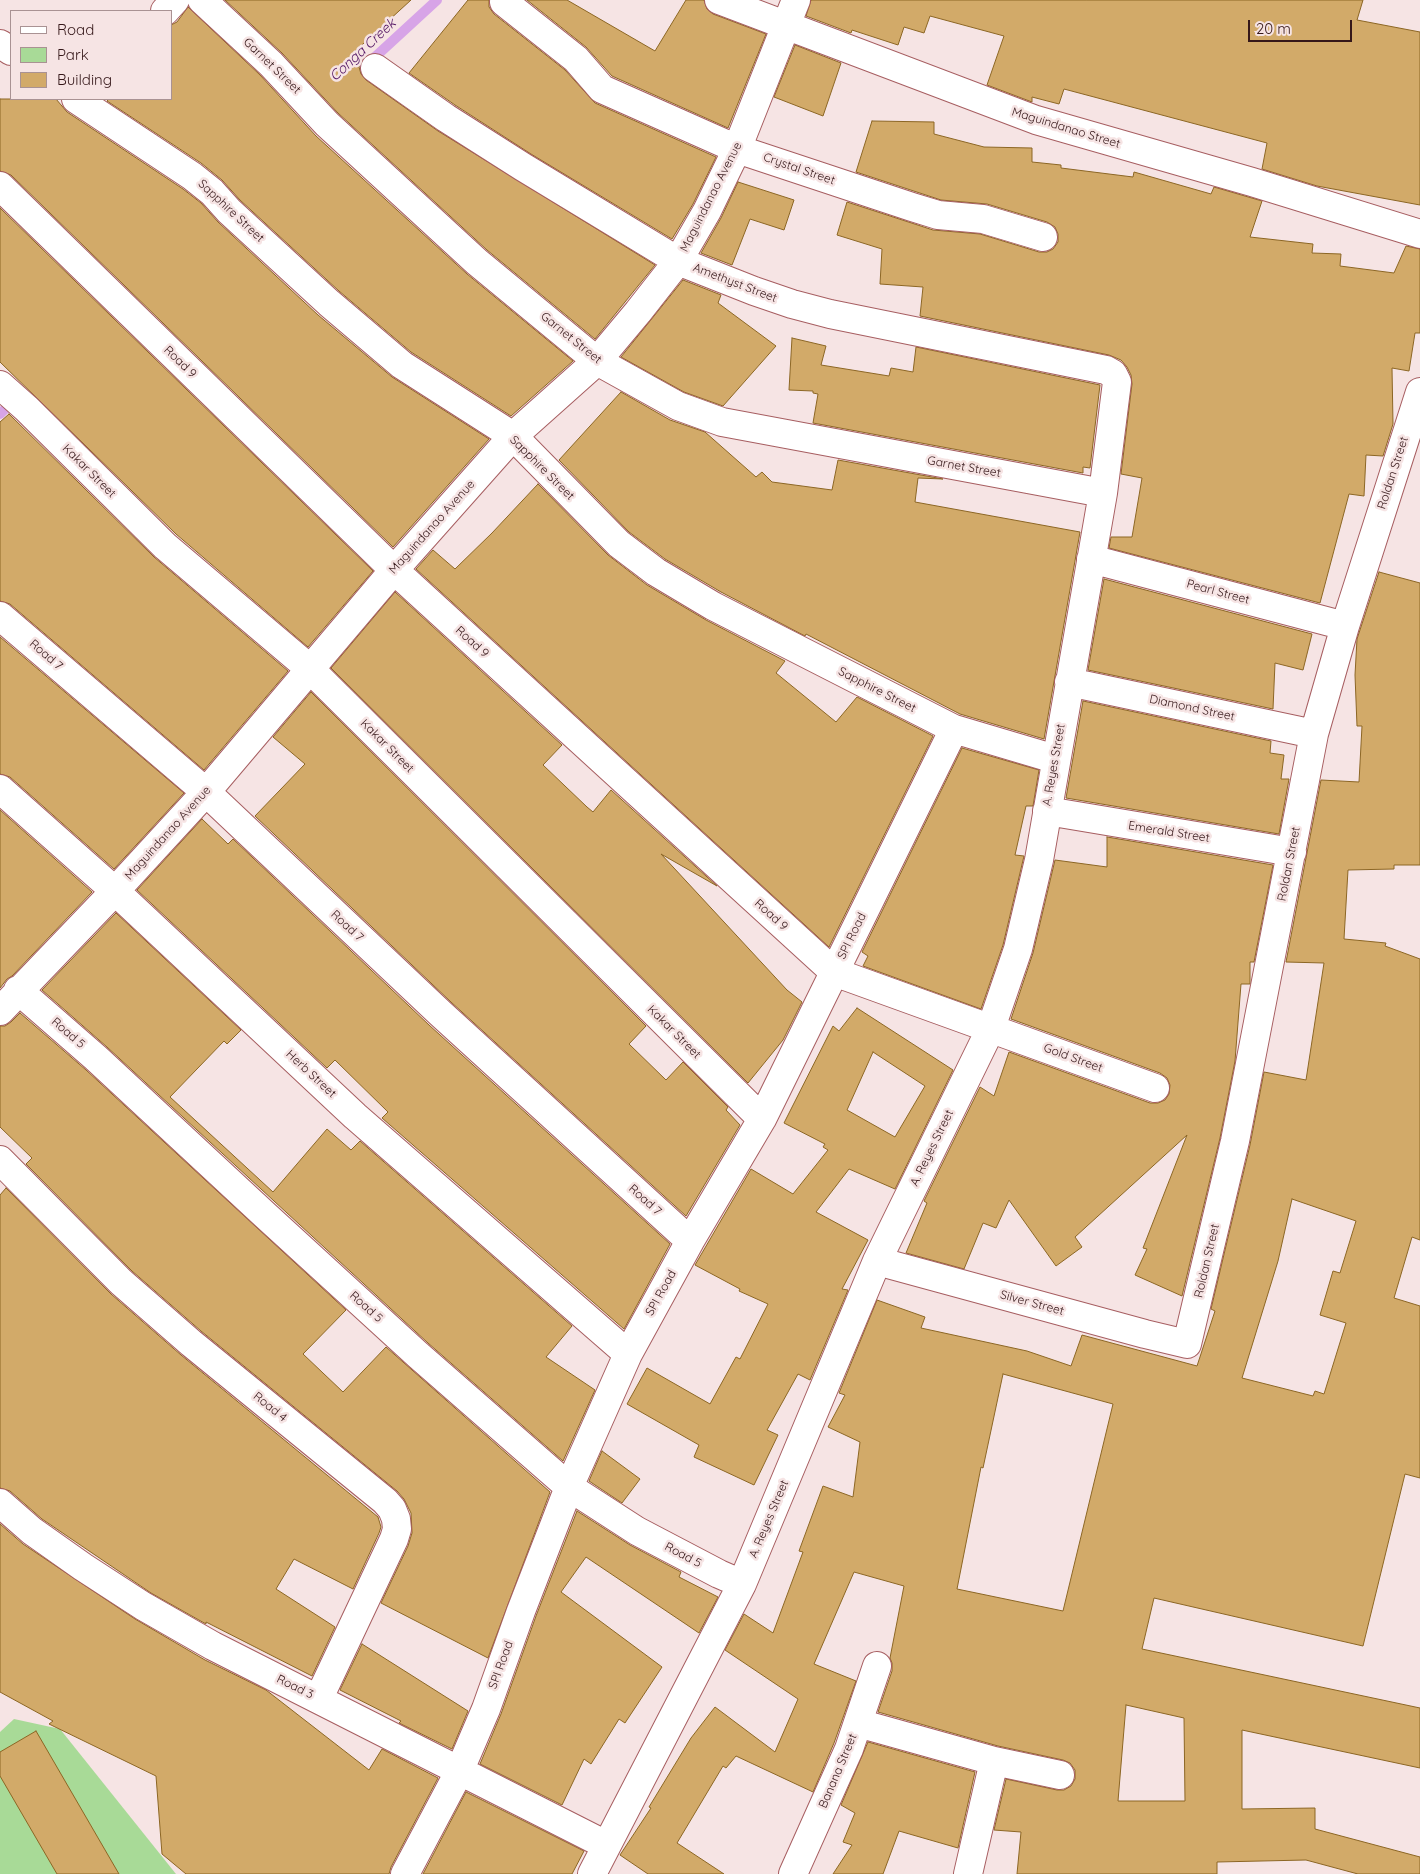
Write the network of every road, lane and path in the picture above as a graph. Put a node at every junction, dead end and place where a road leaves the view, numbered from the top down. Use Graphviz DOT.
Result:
graph roads {
  1 [pos="175,0"];
  2 [pos="202,0"];
  3 [pos="719,0"];
  4 [pos="796,0"];
  5 [pos="504,2"];
  6 [pos="166,10"];
  7 [pos="786,26"];
  8 [pos="375,68"];
  9 [pos="81,100"];
  10 [pos="737,149"];
  11 [pos="0,186"];
  12 [pos="1420,234"];
  13 [pos="1043,236"];
  14 [pos="678,261"];
  15 [pos="597,361"];
  16 [pos="1113,374"];
  17 [pos="0,385"];
  18 [pos="1420,392"];
  19 [pos="513,436"];
  20 [pos="1413,438"];
  21 [pos="1103,493"];
  22 [pos="1091,559"];
  23 [pos="394,570"];
  24 [pos="0,616"];
  25 [pos="1345,626"];
  26 [pos="309,668"];
  27 [pos="1069,682"];
  28 [pos="954,729"];
  29 [pos="1314,734"];
  30 [pos="1055,759"];
  31 [pos="0,789"];
  32 [pos="206,792"];
  33 [pos="1047,811"];
  34 [pos="1292,852"];
  35 [pos="115,891"];
  36 [pos="834,972"];
  37 [pos="18,990"];
  38 [pos="0,1011"];
  39 [pos="991,1028"];
  40 [pos="1155,1088"];
  41 [pos="762,1119"];
  42 [pos="0,1160"];
  43 [pos="690,1241"];
  44 [pos="877,1261"];
  45 [pos="1187,1344"];
  46 [pos="628,1354"];
  47 [pos="569,1487"];
  48 [pos="0,1503"];
  49 [pos="742,1584"];
  50 [pos="877,1666"];
  51 [pos="319,1698"];
  52 [pos="858,1723"];
  53 [pos="994,1761"];
  54 [pos="459,1772"];
  55 [pos="1060,1775"];
  56 [pos="606,1845"];
  57 [pos="405,1874"];
  58 [pos="592,1874"];
  59 [pos="793,1874"];
  60 [pos="968,1874"];
  1 -- 6 [label="street"];
  2 -- 15 [label="street, Garnet Street"];
  3 -- 7 [label="street, Maguindanao Street"];
  4 -- 7 [label="street, Maguindanao Avenue"];
  5 -- 10 [label="street, Crystal Street"];
  7 -- 10 [label="street, Maguindanao Avenue"];
  7 -- 12 [label="street, Maguindanao Street"];
  8 -- 14 [label="street, Amethyst Street"];
  9 -- 19 [label="street, Sapphire Street"];
  10 -- 13 [label="street, Crystal Street"];
  10 -- 14 [label="street, Maguindanao Avenue"];
  11 -- 23 [label="street, Road 9"];
  14 -- 15 [label="street, Maguindanao Avenue"];
  14 -- 16 [label="street, Amethyst Street"];
  15 -- 19 [label="street, Maguindanao Avenue"];
  15 -- 21 [label="street, Garnet Street"];
  16 -- 21 [label="street, A. Reyes Street"];
  17 -- 26 [label="street, Kakar Street"];
  18 -- 20 [label="street, Roldan Street"];
  19 -- 23 [label="street, Maguindanao Avenue"];
  19 -- 28 [label="street, Sapphire Street"];
  20 -- 25 [label="street, Roldan Street"];
  21 -- 22 [label="street, A. Reyes Street"];
  22 -- 25 [label="street, Pearl Street"];
  22 -- 27 [label="street, A. Reyes Street"];
  23 -- 26 [label="street, Maguindanao Avenue"];
  23 -- 36 [label="street, Road 9"];
  24 -- 32 [label="street, Road 7"];
  25 -- 29 [label="street, Roldan Street"];
  26 -- 32 [label="street, Maguindanao Avenue"];
  26 -- 41 [label="street, Kakar Street"];
  27 -- 29 [label="street, Diamond Street"];
  27 -- 30 [label="street, A. Reyes Street"];
  28 -- 30 [label="street, Sapphire Street"];
  28 -- 36 [label="street, SPI Road"];
  29 -- 34 [label="street, Roldan Street"];
  30 -- 33 [label="street, A. Reyes Street"];
  31 -- 35 [label="street, Herb Street"];
  32 -- 35 [label="street, Maguindanao Avenue"];
  32 -- 43 [label="street, Road 7"];
  33 -- 34 [label="street, Emerald Street"];
  33 -- 39 [label="street, A. Reyes Street"];
  34 -- 45 [label="street, Roldan Street"];
  35 -- 37 [label="street, Maguindanao Avenue"];
  35 -- 46 [label="street, Herb Street"];
  36 -- 39 [label="street, Road 9"];
  36 -- 41 [label="street, SPI Road"];
  37 -- 38 [label="street, Maguindanao Avenue"];
  37 -- 47 [label="street, Road 5"];
  39 -- 40 [label="street, Gold Street"];
  39 -- 44 [label="street, A. Reyes Street"];
  41 -- 43 [label="street, SPI Road"];
  42 -- 51 [label="street, Road 4"];
  43 -- 46 [label="street, SPI Road"];
  44 -- 45 [label="street, Silver Street"];
  44 -- 49 [label="street, A. Reyes Street"];
  46 -- 47 [label="street, SPI Road"];
  47 -- 49 [label="street, Road 5"];
  47 -- 54 [label="street, SPI Road"];
  48 -- 51 [label="street, Road 3"];
  49 -- 56 [label="street, A. Reyes Street"];
  50 -- 52 [label="street, Banana Street"];
  51 -- 54 [label="street, Road 3"];
  52 -- 53 [label="street"];
  52 -- 59 [label="street, Banana Street"];
  53 -- 55 [label="street"];
  53 -- 60 [label="street"];
  54 -- 56 [label="street, Road 3"];
  54 -- 57 [label="street, SPI Road"];
  56 -- 58 [label="street, A. Reyes Street"];
}
